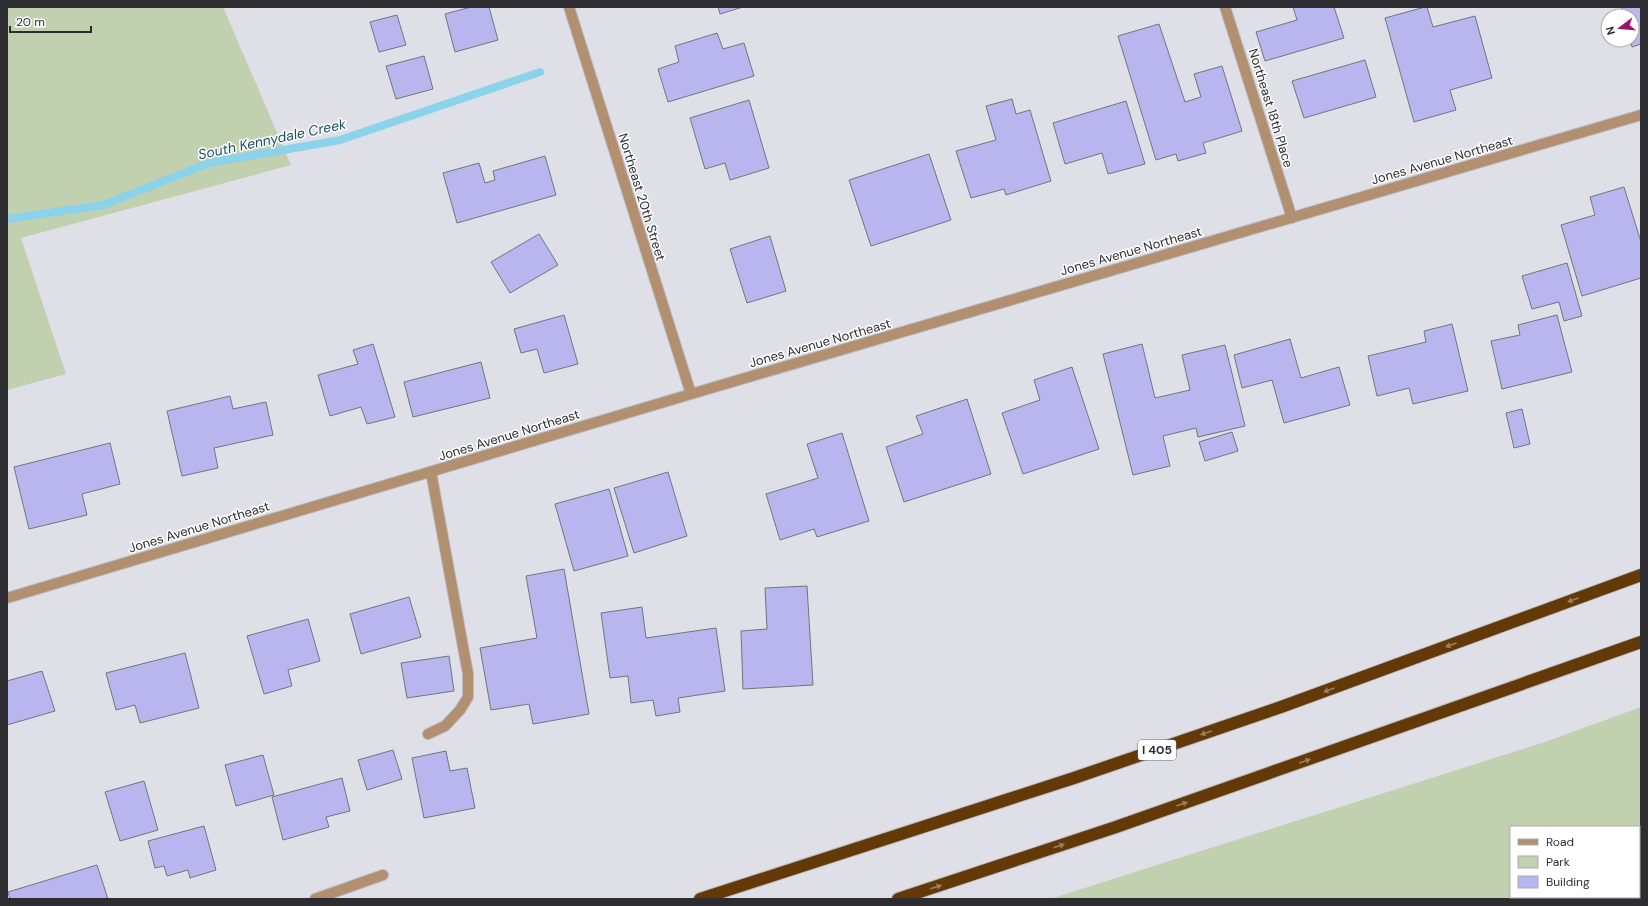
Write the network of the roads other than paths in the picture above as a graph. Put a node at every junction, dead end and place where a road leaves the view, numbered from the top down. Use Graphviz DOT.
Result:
graph roads {
  1 [pos="569,7"];
  2 [pos="1225,7"];
  3 [pos="1641,115"];
  4 [pos="1292,218"];
  5 [pos="691,394"];
  6 [pos="431,472"];
  7 [pos="1641,573"];
  8 [pos="7,598"];
  9 [pos="1641,642"];
  10 [pos="428,734"];
  11 [pos="383,875"];
  12 [pos="315,899"];
  13 [pos="700,899"];
  14 [pos="898,899"];
  1 -- 5 [label="street, Northeast 20th Street"];
  2 -- 4 [label="street, Northeast 18th Place"];
  3 -- 4 [label="street, Jones Avenue Northeast"];
  4 -- 5 [label="street, Jones Avenue Northeast"];
  5 -- 6 [label="street, Jones Avenue Northeast"];
  6 -- 8 [label="street, Jones Avenue Northeast"];
  6 -- 10 [label="street"];
  7 -- 13 [label="highway, I 405, one-way"];
  14 -- 9 [label="highway, one-way"];
  11 -- 12 [label="street"];
}
